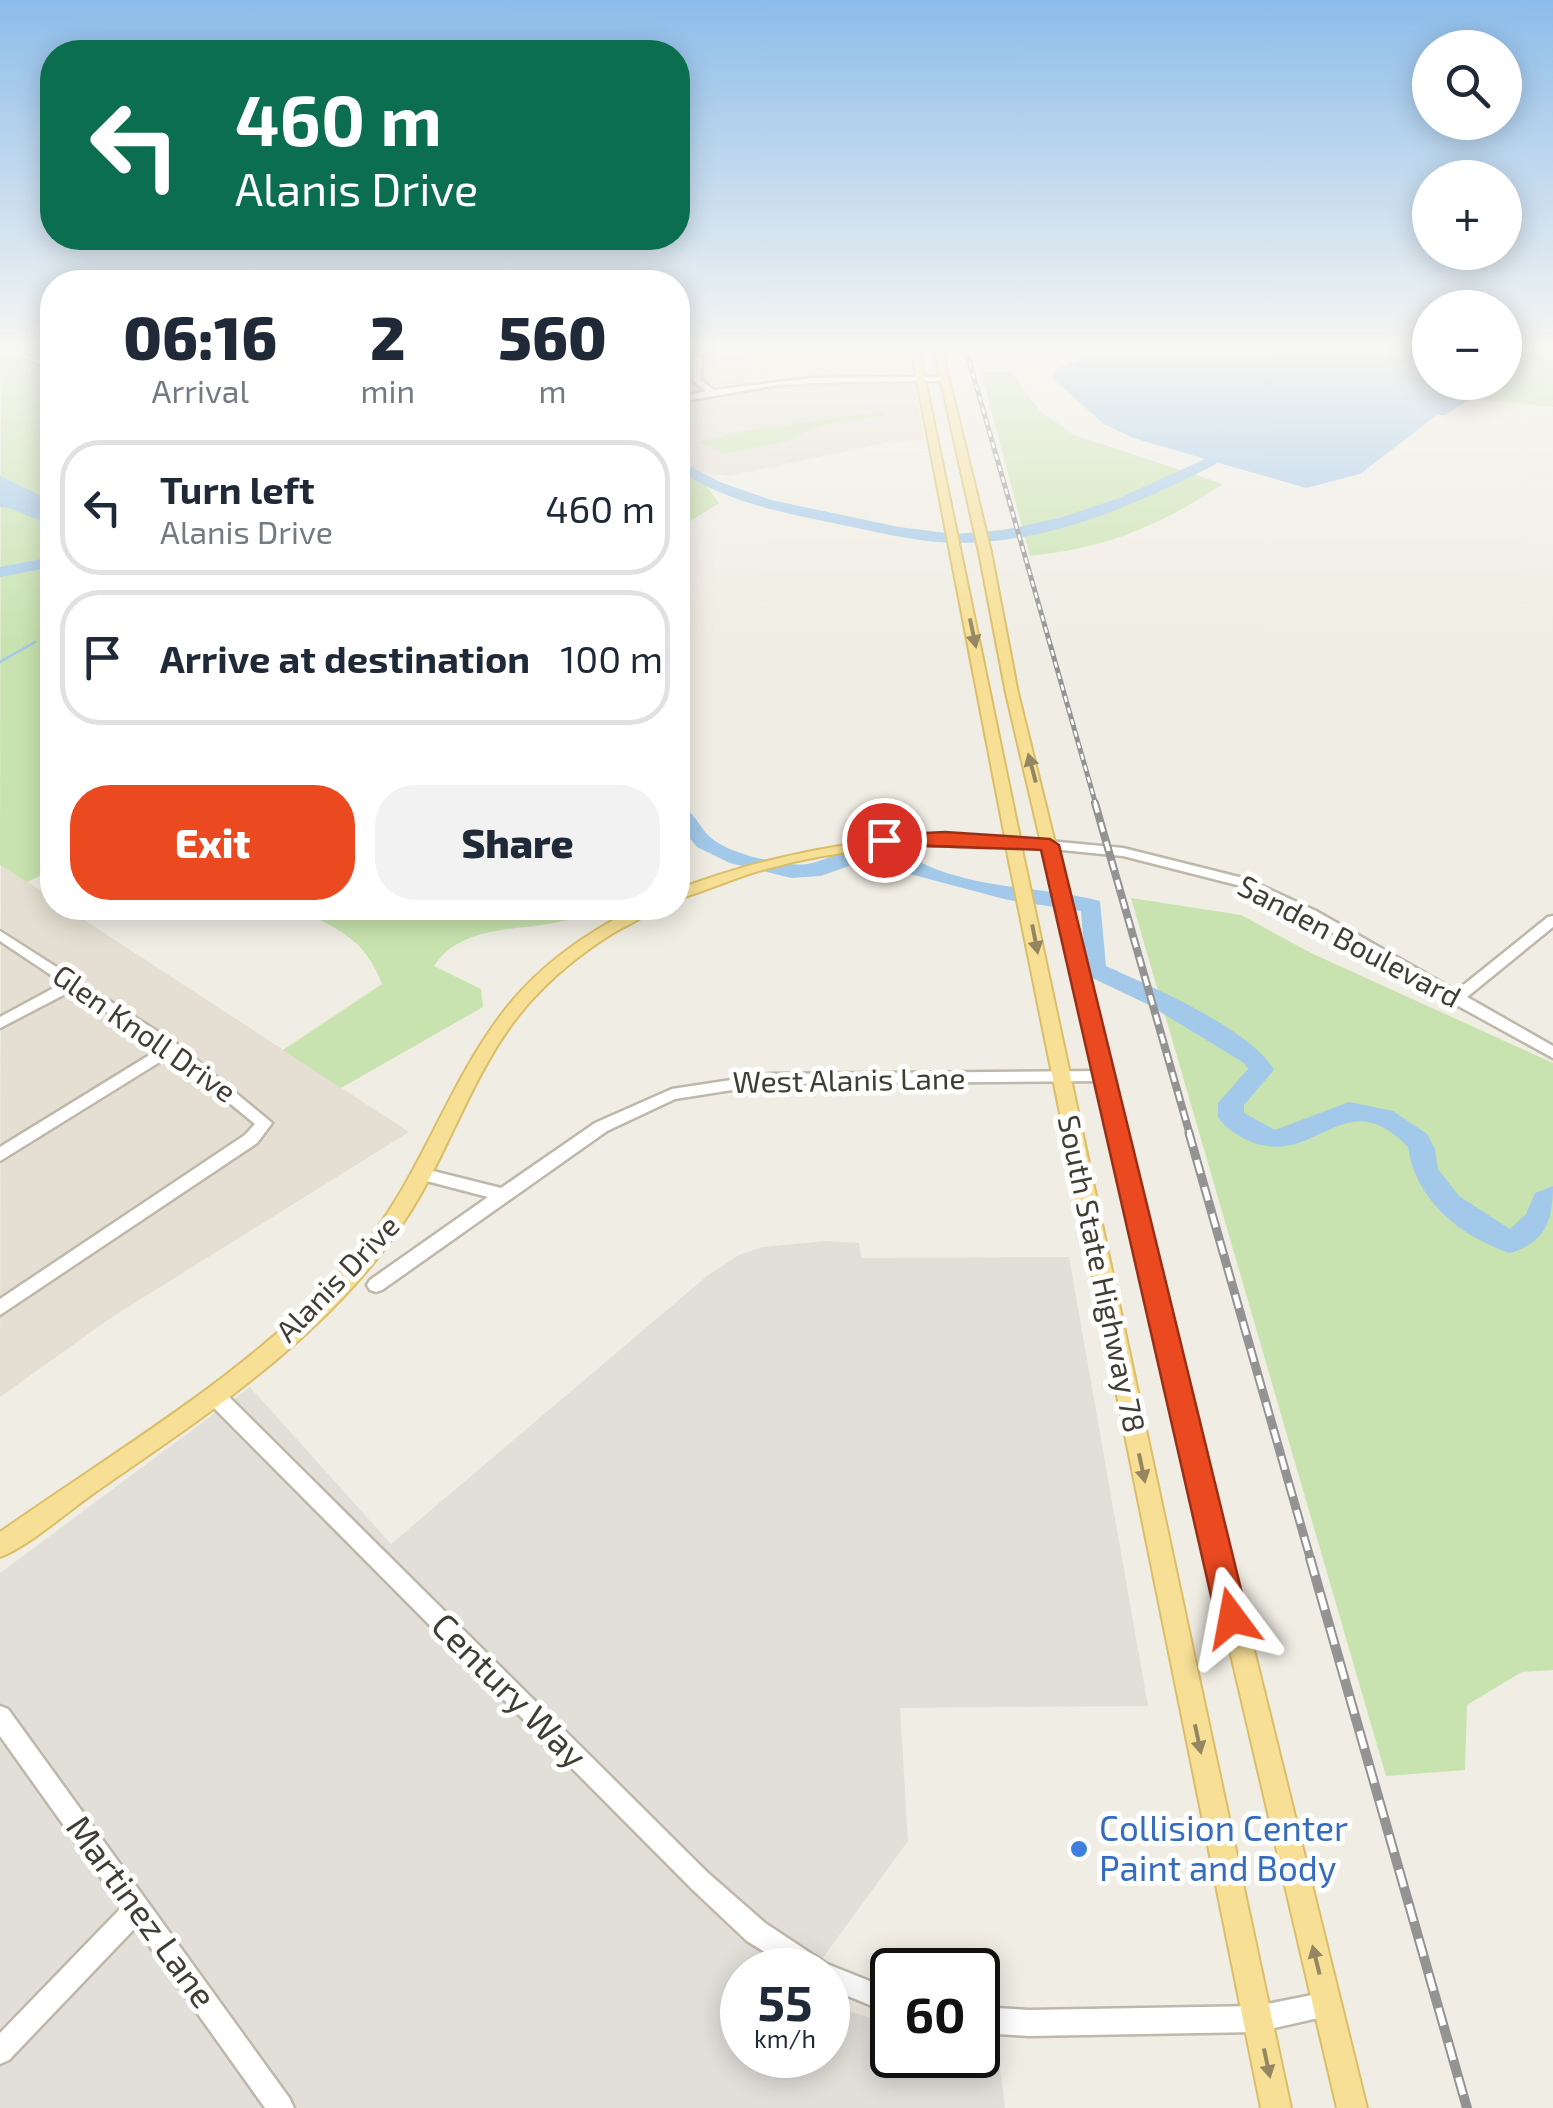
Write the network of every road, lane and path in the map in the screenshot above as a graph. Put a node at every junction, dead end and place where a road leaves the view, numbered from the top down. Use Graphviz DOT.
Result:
graph roads {
  1 [pos="934,448"];
  2 [pos="959,448"];
  3 [pos="1016,842"];
  4 [pos="1050,845"];
  5 [pos="690,890"];
  6 [pos="625,920"];
  7 [pos="1553,920"];
  8 [pos="0,935"];
  9 [pos="74,982"];
  10 [pos="1456,999"];
  11 [pos="0,1023"];
  12 [pos="172,1048"];
  13 [pos="1553,1054"];
  14 [pos="1105,1076"];
  15 [pos="1060,1078"];
  16 [pos="0,1155"];
  17 [pos="425,1175"];
  18 [pos="503,1195"];
  19 [pos="376,1285"];
  20 [pos="0,1308"];
  21 [pos="215,1396"];
  22 [pos="0,1546"];
  23 [pos="0,1717"];
  24 [pos="138,1908"];
  25 [pos="782,1948"];
  26 [pos="1327,2005"];
  27 [pos="1257,2019"];
  28 [pos="1000,2022"];
  29 [pos="0,2051"];
  30 [pos="281,2108"];
  31 [pos="1276,2108"];
  32 [pos="1352,2108"];
  1 -- 3 [label="main road, South State Highway 78, one-way"];
  4 -- 2 [label="main road, South State Highway 78, one-way"];
  3 -- 4 [label="street, Sanden Boulevard"];
  3 -- 5 [label="main road"];
  3 -- 15 [label="main road, South State Highway 78, one-way"];
  4 -- 10 [label="street, Sanden Boulevard"];
  4 -- 14 [label="main road, South State Highway 78"];
  6 -- 17 [label="main road, Alanis Drive"];
  7 -- 10 [label="street"];
  8 -- 9 [label="street, Glen Knoll Drive"];
  9 -- 11 [label="street"];
  9 -- 12 [label="street, Glen Knoll Drive"];
  10 -- 13 [label="street, Sanden Boulevard"];
  12 -- 16 [label="street"];
  12 -- 20 [label="street, Glen Knoll Drive"];
  14 -- 15 [label="street, West Alanis Lane"];
  26 -- 14 [label="main road, South State Highway 78, one-way"];
  15 -- 18 [label="street, West Alanis Lane"];
  15 -- 27 [label="main road, South State Highway 78, one-way"];
  17 -- 18 [label="street"];
  17 -- 21 [label="main road, Alanis Drive"];
  18 -- 19 [label="street, West Alanis Lane"];
  21 -- 22 [label="main road, Alanis Drive"];
  21 -- 25 [label="street, Century Way"];
  23 -- 24 [label="street, Martinez Lane"];
  24 -- 29 [label="street"];
  24 -- 30 [label="street, Martinez Lane"];
  26 -- 27 [label="street"];
  26 -- 32 [label="main road, South State Highway 78"];
  27 -- 28 [label="street"];
  27 -- 31 [label="main road, South State Highway 78, one-way"];
}
